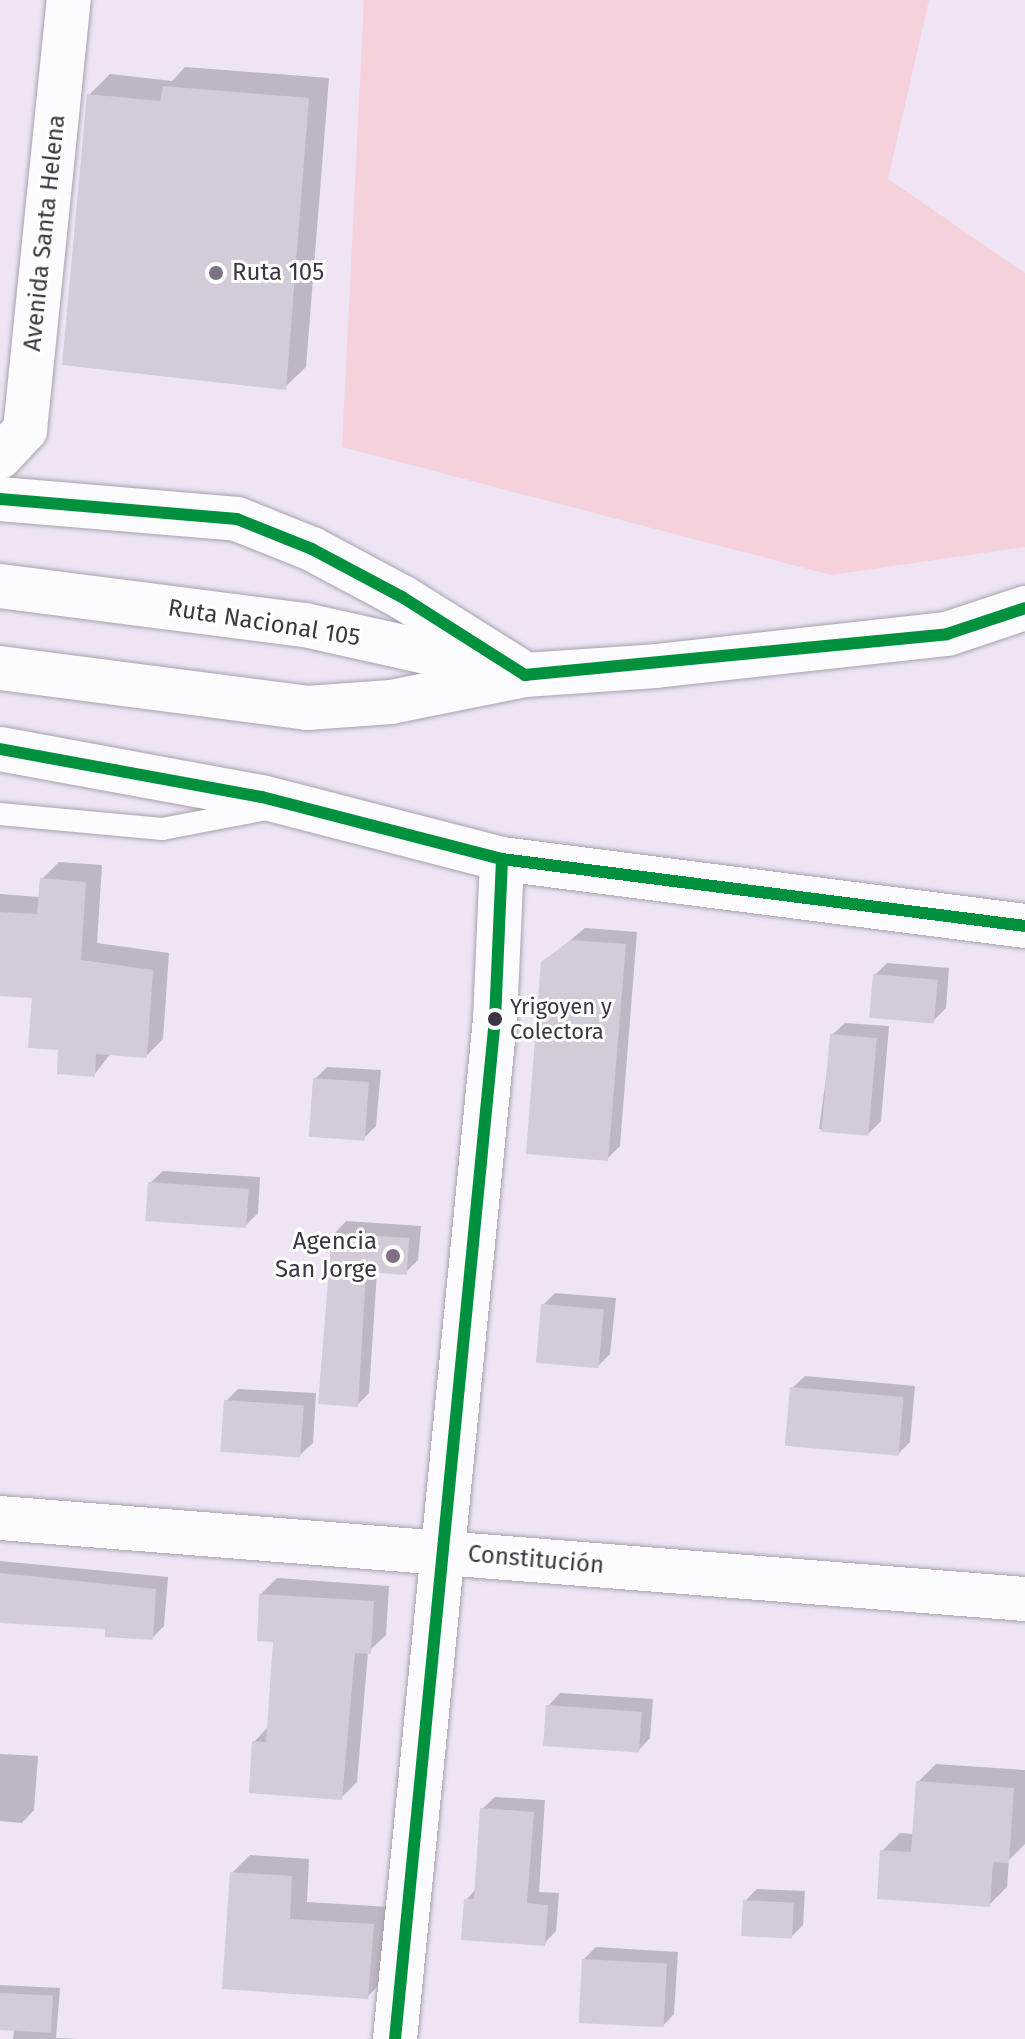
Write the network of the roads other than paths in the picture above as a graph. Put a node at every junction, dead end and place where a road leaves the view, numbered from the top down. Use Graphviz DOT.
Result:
graph roads {
  1 [pos="69,0"];
  2 [pos="0,457"];
  3 [pos="0,499"];
  4 [pos="0,586"];
  5 [pos="1025,608"];
  6 [pos="947,634"];
  7 [pos="1025,636"];
  8 [pos="0,668"];
  9 [pos="525,675"];
  10 [pos="0,749"];
  11 [pos="291,804"];
  12 [pos="0,814"];
  13 [pos="502,859"];
  14 [pos="1025,926"];
  15 [pos="0,1518"];
  16 [pos="442,1553"];
  17 [pos="1025,1599"];
  18 [pos="395,2039"];
  1 -- 2 [label="main road, Avenida Santa Helena"];
  3 -- 9 [label="main road"];
  4 -- 9 [label="main road, Ruta Nacional 105"];
  5 -- 6 [label="main road, Ruta Nacional 105"];
  6 -- 7 [label="main road"];
  6 -- 9 [label="main road, Ruta Nacional 105"];
  8 -- 9 [label="main road, Ruta Nacional 105"];
  10 -- 11 [label="main road"];
  11 -- 12 [label="lane"];
  11 -- 13 [label="main road"];
  13 -- 14 [label="main road"];
  13 -- 16 [label="main road"];
  15 -- 16 [label="main road, Constitución"];
  16 -- 17 [label="main road, Constitución"];
  16 -- 18 [label="main road"];
}
